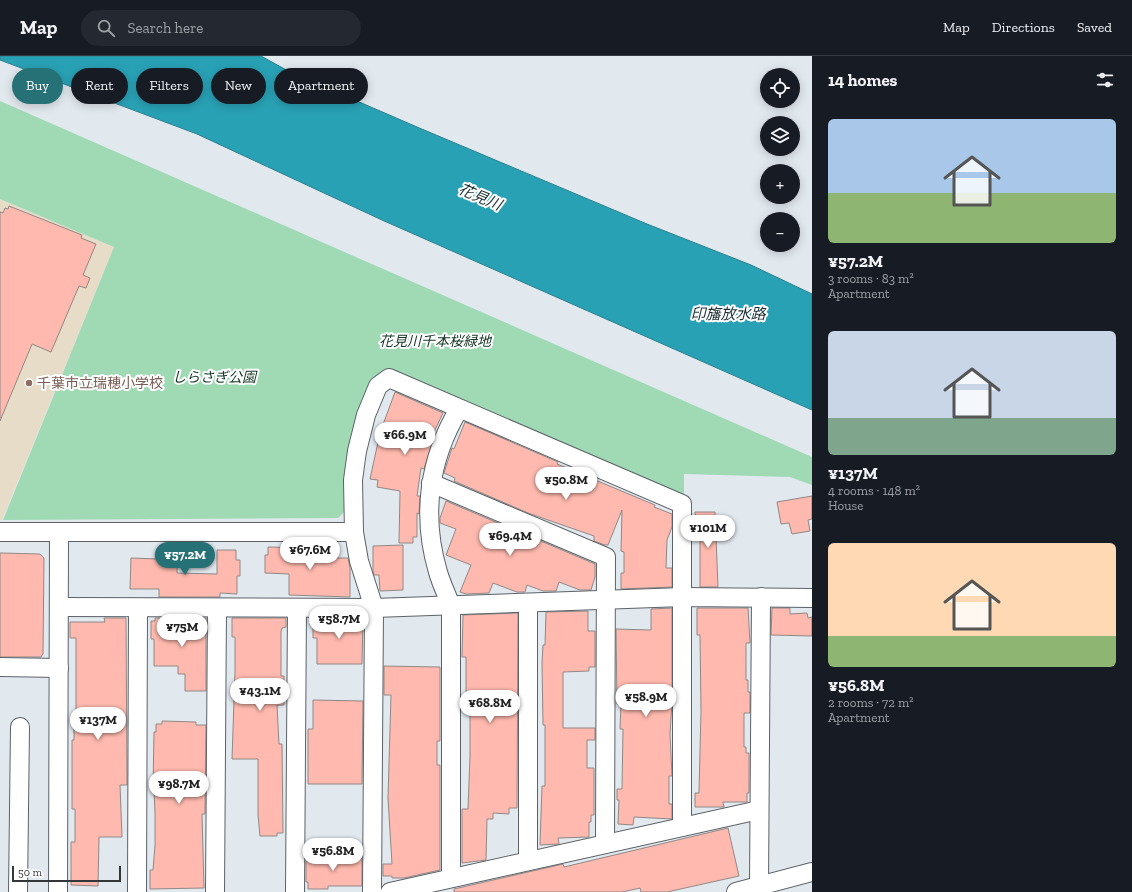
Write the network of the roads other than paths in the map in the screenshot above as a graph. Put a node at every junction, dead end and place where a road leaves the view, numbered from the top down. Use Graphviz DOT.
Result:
graph roads {
  1 [pos="459,409"];
  2 [pos="431,482"];
  3 [pos="0,532"];
  4 [pos="354,532"];
  5 [pos="59,534"];
  6 [pos="683,597"];
  7 [pos="761,597"];
  8 [pos="812,598"];
  9 [pos="606,600"];
  10 [pos="528,604"];
  11 [pos="451,606"];
  12 [pos="60,608"];
  13 [pos="217,608"];
  14 [pos="297,608"];
  15 [pos="374,608"];
  16 [pos="138,609"];
  17 [pos="0,667"];
  18 [pos="59,668"];
  19 [pos="20,727"];
  20 [pos="759,810"];
  21 [pos="682,827"];
  22 [pos="605,844"];
  23 [pos="528,861"];
  24 [pos="812,872"];
  25 [pos="451,878"];
  26 [pos="759,886"];
  27 [pos="18,892"];
  28 [pos="58,892"];
  29 [pos="137,892"];
  30 [pos="215,892"];
  31 [pos="295,892"];
  32 [pos="372,892"];
  33 [pos="390,892"];
  34 [pos="736,892"];
  1 -- 2 [label="street"];
  1 -- 4 [label="street"];
  1 -- 6 [label="street"];
  2 -- 9 [label="street"];
  2 -- 11 [label="street"];
  3 -- 5 [label="street"];
  4 -- 5 [label="street"];
  4 -- 15 [label="street"];
  5 -- 12 [label="street"];
  6 -- 7 [label="street"];
  6 -- 9 [label="street"];
  6 -- 21 [label="street"];
  7 -- 8 [label="street"];
  7 -- 20 [label="street"];
  9 -- 10 [label="street"];
  9 -- 22 [label="street"];
  10 -- 11 [label="street"];
  10 -- 23 [label="street"];
  11 -- 15 [label="street"];
  11 -- 25 [label="street"];
  12 -- 16 [label="street"];
  12 -- 18 [label="street"];
  13 -- 14 [label="street"];
  13 -- 16 [label="street"];
  13 -- 30 [label="street"];
  14 -- 15 [label="street"];
  14 -- 31 [label="street"];
  15 -- 32 [label="street"];
  16 -- 29 [label="street"];
  17 -- 18 [label="street"];
  18 -- 28 [label="street"];
  19 -- 27 [label="street"];
  20 -- 21 [label="street"];
  20 -- 26 [label="street"];
  21 -- 22 [label="street"];
  22 -- 23 [label="street"];
  23 -- 25 [label="street"];
  24 -- 26 [label="street"];
  25 -- 33 [label="street"];
  26 -- 34 [label="street"];
}
